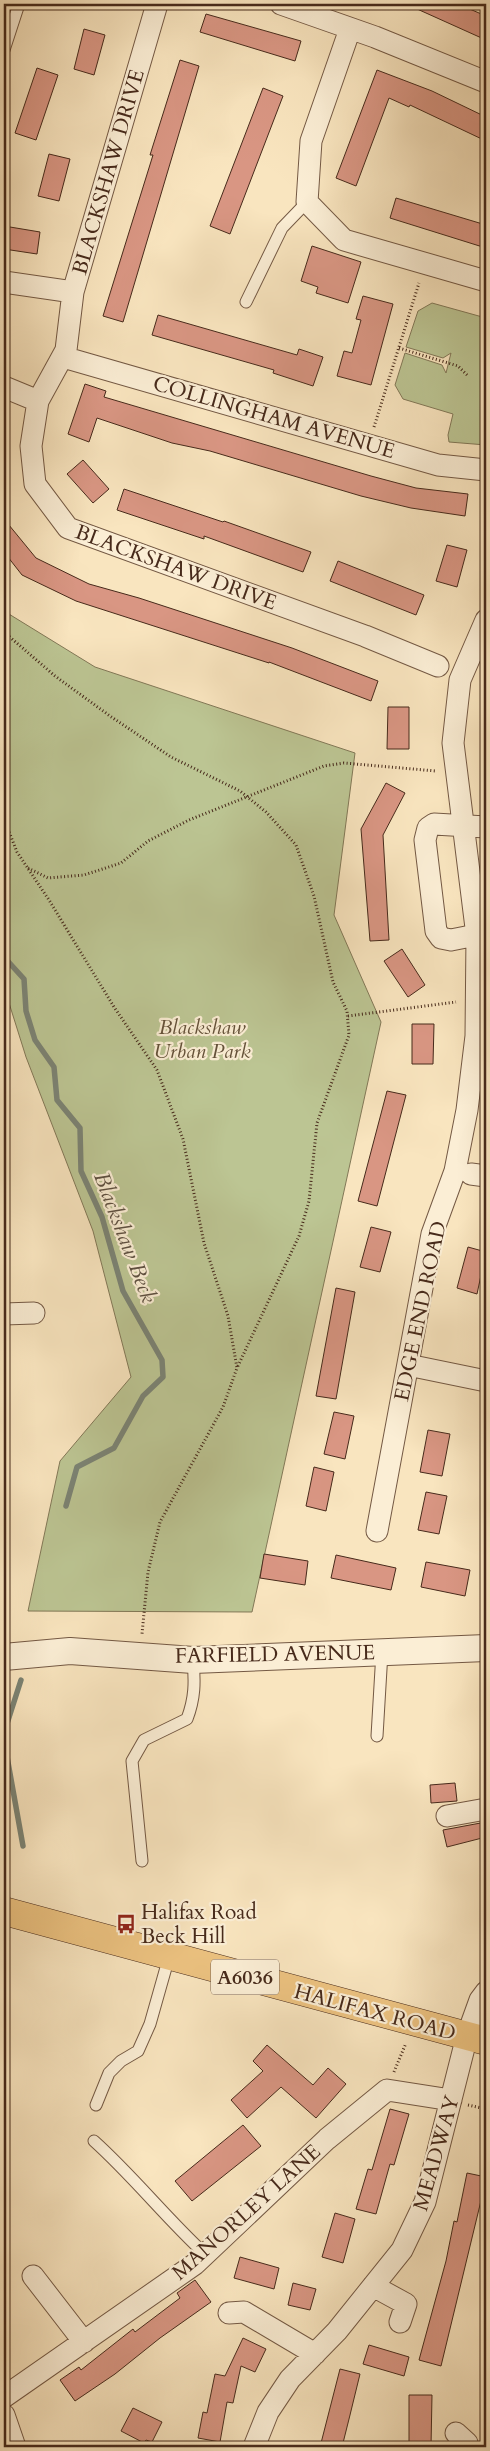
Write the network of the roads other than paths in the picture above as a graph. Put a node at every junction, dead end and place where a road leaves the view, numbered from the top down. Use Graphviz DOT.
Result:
graph roads {
  1 [pos="19,4"];
  2 [pos="157,4"];
  3 [pos="281,4"];
  4 [pos="350,28"];
  5 [pos="4,50"];
  6 [pos="486,82"];
  7 [pos="307,202"];
  8 [pos="486,281"];
  9 [pos="4,282"];
  10 [pos="73,292"];
  11 [pos="246,302"];
  12 [pos="63,357"];
  13 [pos="4,387"];
  14 [pos="38,401"];
  15 [pos="486,470"];
  16 [pos="486,620"];
  17 [pos="438,666"];
  18 [pos="465,826"];
  19 [pos="486,827"];
  20 [pos="482,934"];
  21 [pos="34,1313"];
  22 [pos="4,1314"];
  23 [pos="408,1365"];
  24 [pos="486,1381"];
  25 [pos="377,1531"];
  26 [pos="486,1648"];
  27 [pos="382,1652"];
  28 [pos="4,1657"];
  29 [pos="193,1660"];
  30 [pos="377,1736"];
  31 [pos="486,1809"];
  32 [pos="447,1816"];
  33 [pos="142,1860"];
  34 [pos="4,1911"];
  35 [pos="168,1956"];
  36 [pos="486,1992"];
  37 [pos="476,2039"];
  38 [pos="451,2100"];
  39 [pos="96,2105"];
  40 [pos="94,2141"];
  41 [pos="206,2254"];
  42 [pos="33,2276"];
  43 [pos="372,2286"];
  44 [pos="228,2313"];
  45 [pos="400,2322"];
  46 [pos="84,2342"];
  47 [pos="315,2354"];
  48 [pos="4,2397"];
  49 [pos="4,2415"];
  50 [pos="15,2447"];
  51 [pos="254,2447"];
  1 -- 5 [label="lane"];
  2 -- 10 [label="street, BLACKSHAW DRIVE"];
  3 -- 4 [label="street"];
  4 -- 6 [label="street"];
  4 -- 7 [label="street"];
  7 -- 8 [label="street"];
  7 -- 11 [label="lane"];
  9 -- 10 [label="street"];
  10 -- 12 [label="street, BLACKSHAW DRIVE"];
  12 -- 14 [label="street, BLACKSHAW DRIVE"];
  12 -- 15 [label="street, COLLINGHAM AVENUE"];
  13 -- 14 [label="street"];
  14 -- 17 [label="street, BLACKSHAW DRIVE"];
  16 -- 18 [label="street, EDGE END ROAD"];
  18 -- 19 [label="street"];
  18 -- 20 [label="street, EDGE END ROAD"];
  18 -- 20 [label="street"];
  20 -- 23 [label="street, EDGE END ROAD"];
  21 -- 22 [label="street"];
  23 -- 24 [label="street"];
  23 -- 25 [label="street, EDGE END ROAD"];
  26 -- 27 [label="street, FARFIELD AVENUE"];
  27 -- 29 [label="street, FARFIELD AVENUE"];
  27 -- 30 [label="lane"];
  28 -- 29 [label="street, FARFIELD AVENUE"];
  29 -- 33 [label="lane"];
  31 -- 32 [label="street"];
  34 -- 35 [label="highway, HALIFAX ROAD / A6036"];
  35 -- 37 [label="highway, HALIFAX ROAD / A6036"];
  35 -- 39 [label="lane"];
  36 -- 37 [label="street, MEADWAY"];
  37 -- 38 [label="street, MEADWAY"];
  38 -- 41 [label="street, MANORLEY LANE"];
  38 -- 43 [label="street, MEADWAY"];
  40 -- 41 [label="lane"];
  41 -- 46 [label="street, MANORLEY LANE"];
  42 -- 46 [label="street"];
  43 -- 45 [label="street"];
  43 -- 47 [label="street, MEADWAY"];
  44 -- 47 [label="street"];
  46 -- 48 [label="street, MANORLEY LANE"];
  47 -- 51 [label="street, MEADWAY"];
  49 -- 50 [label="street"];
}
